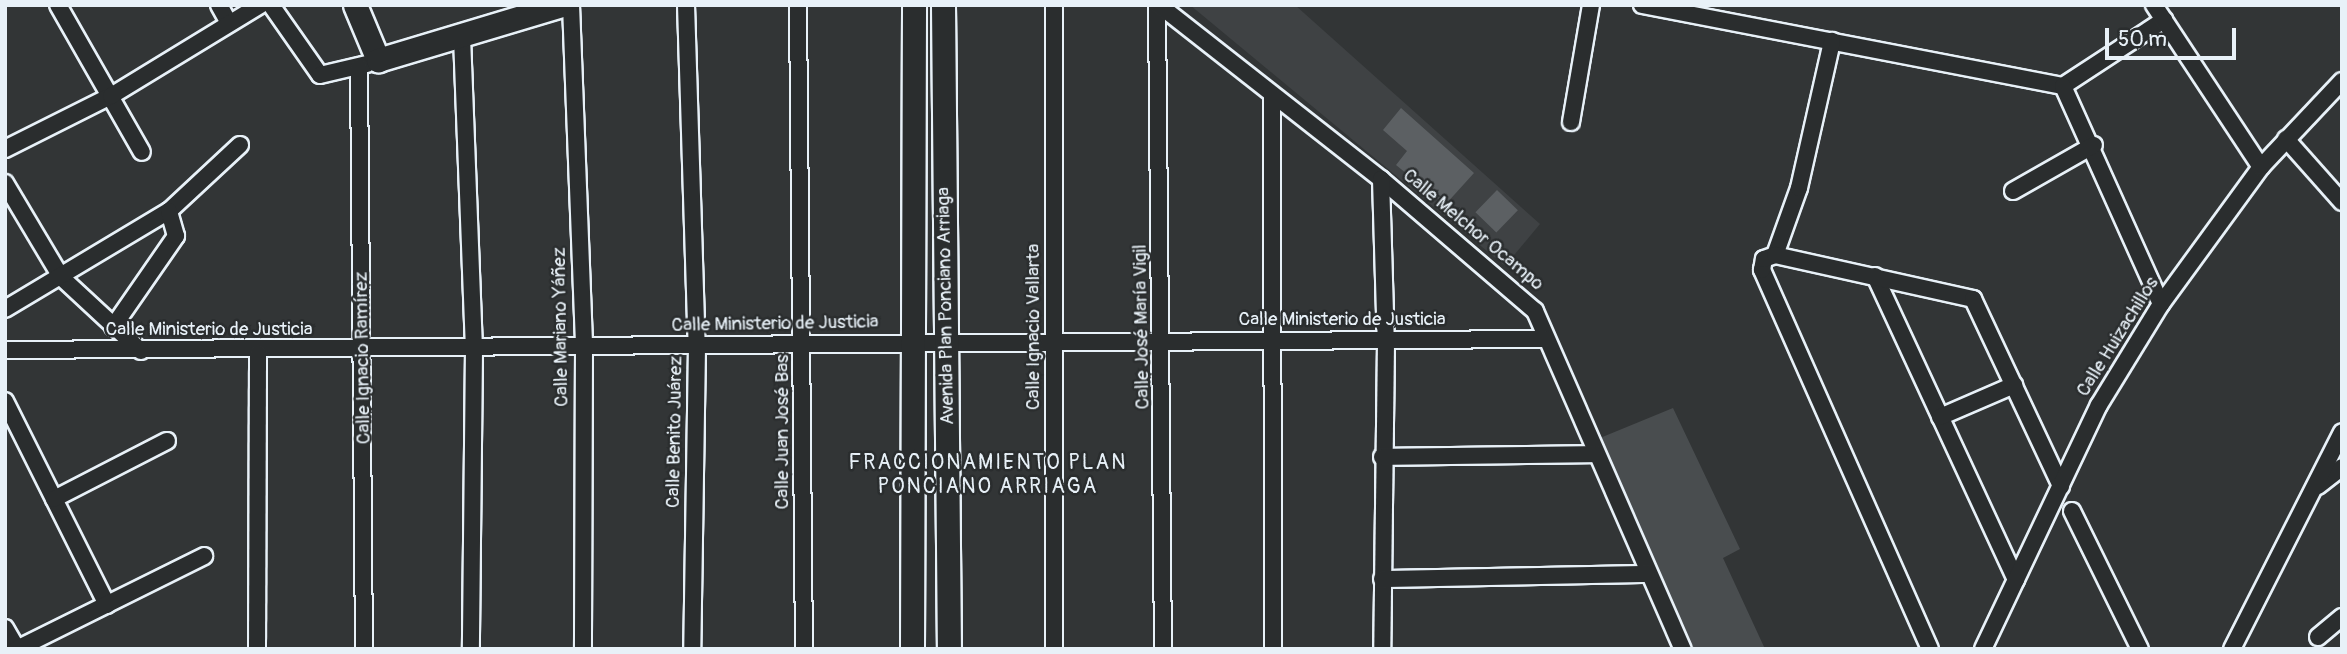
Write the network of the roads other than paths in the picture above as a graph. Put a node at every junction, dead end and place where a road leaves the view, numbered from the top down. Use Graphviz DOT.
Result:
graph roads {
  1 [pos="58,5"];
  2 [pos="219,5"];
  3 [pos="260,5"];
  4 [pos="271,5"];
  5 [pos="355,5"];
  6 [pos="561,5"];
  7 [pos="571,5"];
  8 [pos="686,5"];
  9 [pos="798,5"];
  10 [pos="914,5"];
  11 [pos="943,5"];
  12 [pos="1054,5"];
  13 [pos="1158,5"];
  14 [pos="1591,5"];
  15 [pos="1642,5"];
  16 [pos="2154,5"];
  17 [pos="2164,20"];
  18 [pos="229,23"];
  19 [pos="462,37"];
  20 [pos="1832,41"];
  21 [pos="368,63"];
  22 [pos="2342,81"];
  23 [pos="2063,86"];
  24 [pos="111,96"];
  25 [pos="1272,96"];
  26 [pos="1571,122"];
  27 [pos="2286,139"];
  28 [pos="240,145"];
  29 [pos="2094,145"];
  30 [pos="5,149"];
  31 [pos="142,152"];
  32 [pos="2261,167"];
  33 [pos="1381,179"];
  34 [pos="5,183"];
  35 [pos="2013,191"];
  36 [pos="2342,202"];
  37 [pos="169,211"];
  38 [pos="1775,256"];
  39 [pos="1875,276"];
  40 [pos="61,277"];
  41 [pos="2161,304"];
  42 [pos="5,309"];
  43 [pos="113,327"];
  44 [pos="1165,339"];
  45 [pos="1546,339"];
  46 [pos="1056,340"];
  47 [pos="912,341"];
  48 [pos="947,341"];
  49 [pos="1273,343"];
  50 [pos="1387,343"];
  51 [pos="804,346"];
  52 [pos="697,347"];
  53 [pos="584,349"];
  54 [pos="5,350"];
  55 [pos="474,350"];
  56 [pos="141,351"];
  57 [pos="363,351"];
  58 [pos="258,353"];
  59 [pos="2014,385"];
  60 [pos="5,401"];
  61 [pos="1940,417"];
  62 [pos="2342,432"];
  63 [pos="167,442"];
  64 [pos="1595,454"];
  65 [pos="1382,457"];
  66 [pos="2342,467"];
  67 [pos="2061,486"];
  68 [pos="2313,490"];
  69 [pos="54,499"];
  70 [pos="2072,511"];
  71 [pos="204,556"];
  72 [pos="1647,574"];
  73 [pos="1382,579"];
  74 [pos="2016,580"];
  75 [pos="107,605"];
  76 [pos="2342,617"];
  77 [pos="5,628"];
  78 [pos="2318,637"];
  79 [pos="17,649"];
  80 [pos="257,649"];
  81 [pos="364,649"];
  82 [pos="471,649"];
  83 [pos="583,649"];
  84 [pos="692,649"];
  85 [pos="804,649"];
  86 [pos="912,649"];
  87 [pos="949,649"];
  88 [pos="1054,649"];
  89 [pos="1163,649"];
  90 [pos="1273,649"];
  91 [pos="1382,649"];
  92 [pos="1683,649"];
  93 [pos="1930,649"];
  94 [pos="1983,649"];
  95 [pos="2140,649"];
  96 [pos="2232,649"];
  1 -- 24 [label="street"];
  2 -- 18 [label="street"];
  3 -- 18 [label="street"];
  4 -- 21 [label="street"];
  5 -- 21 [label="street, Calle Ignacio Ramírez"];
  6 -- 19 [label="street"];
  7 -- 53 [label="street, Calle Mariano Yáñez"];
  8 -- 52 [label="street, Calle Benito Juárez"];
  9 -- 51 [label="street, Calle Juan José Bas"];
  10 -- 47 [label="street, Avenida Plan Ponciano Arriaga"];
  11 -- 48 [label="street, Avenida Plan Ponciano Arriaga"];
  12 -- 46 [label="street, Calle Ignacio Vallarta"];
  13 -- 25 [label="street, Calle Melchor Ocampo"];
  13 -- 44 [label="street, Calle José María Vigil"];
  14 -- 26 [label="street"];
  15 -- 20 [label="street"];
  16 -- 17 [label="street"];
  17 -- 23 [label="street"];
  17 -- 32 [label="street"];
  18 -- 24 [label="street"];
  19 -- 21 [label="street"];
  19 -- 55 [label="street"];
  20 -- 23 [label="street"];
  20 -- 38 [label="street"];
  21 -- 57 [label="street, Calle Ignacio Ramírez"];
  22 -- 27 [label="street, Calle Huizachillos"];
  23 -- 29 [label="street"];
  24 -- 30 [label="street"];
  24 -- 31 [label="street"];
  25 -- 33 [label="street, Calle Melchor Ocampo"];
  25 -- 49 [label="street"];
  27 -- 32 [label="street, Calle Huizachillos"];
  27 -- 36 [label="street"];
  28 -- 37 [label="street"];
  29 -- 35 [label="street"];
  29 -- 41 [label="street"];
  32 -- 41 [label="street, Calle Huizachillos"];
  33 -- 45 [label="street, Calle Melchor Ocampo"];
  33 -- 50 [label="street"];
  34 -- 40 [label="street"];
  37 -- 40 [label="street"];
  37 -- 43 [label="street"];
  38 -- 39 [label="street"];
  38 -- 93 [label="street"];
  39 -- 59 [label="street"];
  39 -- 61 [label="street"];
  40 -- 42 [label="street"];
  40 -- 43 [label="street"];
  41 -- 67 [label="street, Calle Huizachillos"];
  43 -- 56 [label="street"];
  44 -- 46 [label="street, Calle Ministerio de Justicia"];
  44 -- 49 [label="street, Calle Ministerio de Justicia"];
  44 -- 89 [label="street, Calle José María Vigil"];
  45 -- 50 [label="street, Calle Ministerio de Justicia"];
  45 -- 64 [label="street, Calle Melchor Ocampo"];
  46 -- 48 [label="street, Calle Ministerio de Justicia"];
  46 -- 88 [label="street, Calle Ignacio Vallarta"];
  47 -- 48 [label="street, Calle Ministerio de Justicia"];
  47 -- 51 [label="street, Calle Ministerio de Justicia"];
  47 -- 86 [label="street, Avenida Plan Ponciano Arriaga"];
  48 -- 87 [label="street, Avenida Plan Ponciano Arriaga"];
  49 -- 50 [label="street, Calle Ministerio de Justicia"];
  49 -- 90 [label="street"];
  50 -- 65 [label="street"];
  51 -- 52 [label="street, Calle Ministerio de Justicia"];
  51 -- 85 [label="street, Calle Juan José Bas"];
  52 -- 53 [label="street, Calle Ministerio de Justicia"];
  52 -- 84 [label="street, Calle Benito Juárez"];
  53 -- 55 [label="street, Calle Ministerio de Justicia"];
  53 -- 83 [label="street, Calle Mariano Yáñez"];
  54 -- 56 [label="street, Calle Ministerio de Justicia"];
  55 -- 57 [label="street, Calle Ministerio de Justicia"];
  55 -- 82 [label="street"];
  56 -- 58 [label="street, Calle Ministerio de Justicia"];
  57 -- 58 [label="street, Calle Ministerio de Justicia"];
  57 -- 81 [label="street, Calle Ignacio Ramírez"];
  58 -- 80 [label="street"];
  59 -- 61 [label="street"];
  59 -- 67 [label="street"];
  60 -- 69 [label="street"];
  61 -- 74 [label="street"];
  62 -- 68 [label="street"];
  63 -- 69 [label="street"];
  64 -- 65 [label="street"];
  64 -- 72 [label="street, Calle Melchor Ocampo"];
  65 -- 73 [label="street"];
  66 -- 68 [label="street"];
  67 -- 74 [label="street, Calle Huizachillos"];
  68 -- 96 [label="street"];
  69 -- 75 [label="street"];
  70 -- 95 [label="street"];
  71 -- 75 [label="street"];
  72 -- 73 [label="street"];
  72 -- 92 [label="street, Calle Melchor Ocampo"];
  73 -- 91 [label="street"];
  74 -- 94 [label="street, Calle Huizachillos"];
  75 -- 79 [label="street"];
  76 -- 78 [label="street"];
  77 -- 79 [label="street"];
}
